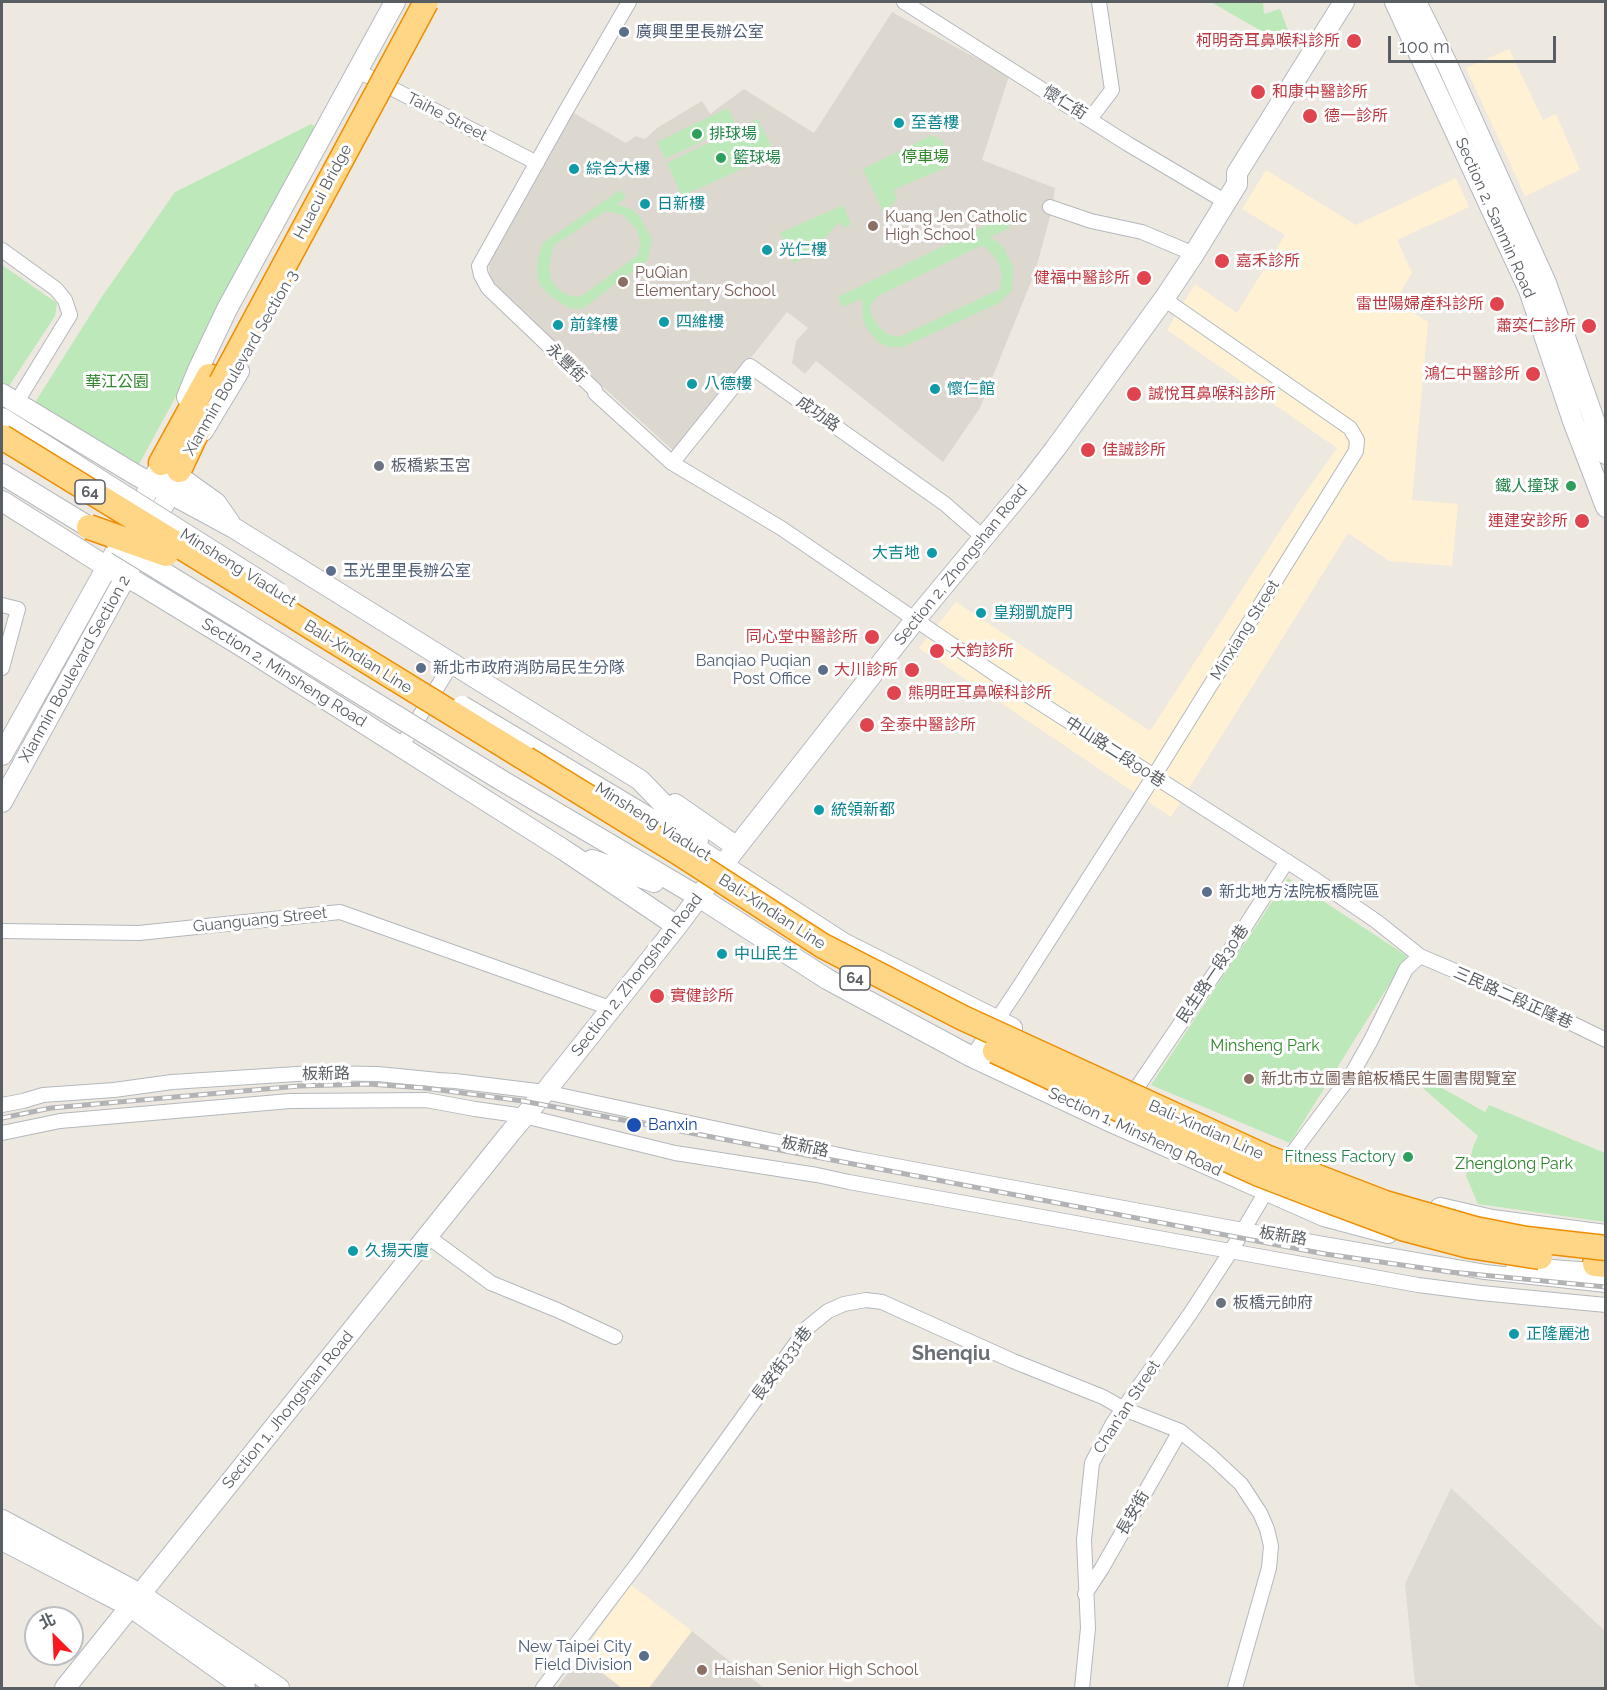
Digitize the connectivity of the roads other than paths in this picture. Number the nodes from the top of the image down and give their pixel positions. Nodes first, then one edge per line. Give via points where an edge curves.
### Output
1 (395, 2) edge
2 (410, 2) edge
3 (426, 2) edge
4 (439, 2) edge
5 (629, 2) edge
6 (904, 2) edge
7 (1099, 2) edge
8 (1344, 2) edge
9 (1358, 2) edge
10 (1395, 2) edge
11 (1416, 2) edge
12 (358, 71) junction
13 (392, 89) junction
14 (1090, 119) junction
15 (537, 163) junction
16 (1238, 184) junction
17 (1226, 202) junction
18 (1050, 207) dead end
19 (2, 250) edge
20 (1194, 254) junction
21 (1164, 299) junction
22 (215, 380) junction
23 (9, 399) edge
24 (2, 418) edge
25 (2, 436) edge
26 (1605, 454) edge
27 (2, 455) edge
28 (672, 463) junction
29 (167, 473) junction
30 (2, 474) edge
31 (114, 489) junction
32 (170, 494) junction
33 (2, 501) edge
34 (1605, 507) edge
35 (89, 527) junction
36 (234, 528) junction
37 (138, 530) junction
38 (984, 538) junction
39 (173, 551) junction
40 (107, 567) junction
41 (125, 578) junction
42 (2, 605) edge
43 (915, 620) junction
44 (452, 663) junction
45 (2, 668) edge
46 (400, 747) junction
47 (2, 755) edge
48 (1154, 776) junction
49 (640, 780) junction
50 (2, 802) edge
51 (737, 847) junction
52 (564, 850) junction
53 (1287, 861) junction
54 (722, 866) junction
55 (699, 897) junction
56 (677, 926) junction
57 (2, 931) edge
58 (1420, 956) junction
59 (610, 1008) junction
60 (996, 1021) junction
61 (1605, 1040) edge
62 (972, 1057) junction
63 (1138, 1086) junction
64 (545, 1092) junction
65 (2, 1105) edge
66 (524, 1116) junction
67 (511, 1131) joint
68 (2, 1133) edge
69 (1289, 1156) junction
70 (1265, 1191) junction
71 (1492, 1220) junction
72 (1243, 1230) junction
73 (1605, 1235) edge
74 (427, 1236) junction
75 (1231, 1251) junction
76 (1486, 1265) junction
77 (1604, 1267) edge
78 (1481, 1293) junction
79 (1605, 1305) edge
80 (615, 1337) dead end
81 (1124, 1408) junction
82 (1180, 1431) junction
83 (2, 1520) edge
84 (2, 1540) edge
85 (1086, 1594) junction
86 (135, 1600) junction
87 (65, 1689) edge
88 (245, 1689) edge
89 (279, 1689) edge
90 (543, 1689) edge
91 (1082, 1689) edge
92 (1234, 1689) edge

1 - 12 main road, Xianmin Boulevard Section 3
2 - 22 highway, Huacui Bridge
3 - 22 highway, Huacui Bridge, bridge
4 - 13 main road, Xianmin Boulevard Section 3
5 - 15 street, 永豐街
6 - 14 street, 懷仁街
7 - 14 street via 1112,90
8 - 16 main road, Section 2, Zhongshan Road via 1237,173
9 - 16 main road, Section 2, Zhongshan Road
10 - 34 main road, Section 2, Sanmin Road via 1529,290
11 - 26 main road, Section 2, Sanmin Road via 1546,283
12 - 13 street, Taihe Street
12 - 29 main road, Xianmin Boulevard Section 3 via 227,309 198,370
13 - 15 street, Taihe Street
13 - 29 main road, Xianmin Boulevard Section 3 via 230,386
14 - 17 street, 懷仁街
15 - 28 street, 永豐街 via 479,266 481,275 488,288
16 - 17 main road, Section 2, Zhongshan Road
17 - 20 main road, Section 2, Zhongshan Road
18 - 20 street via 1142,232
19 - 23 street via 56,289 70,315
20 - 21 main road, Section 2, Zhongshan Road
21 - 38 main road, Section 2, Zhongshan Road via 1055,449
21 - 48 street, Minxiang Street via 1350,428 1357,440 1356,451
22 - 29 highway
23 - 29 main road
24 - 31 main road, Minsheng Viaduct
25 - 39 highway, Bali-Xindian Line / 64, bridge
27 - 39 highway, Bali-Xindian Line / 64, bridge
28 - 38 street, 成功路 via 750,366 945,504
28 - 43 street, 永豐街 via 781,528
29 - 32 main road, Xianmin Boulevard Section 3
29 - 36 main road via 216,503
29 - 37 main road, Xianmin Boulevard Section 3
30 - 35 main road
31 - 39 highway, bridge
31 - 54 main road, Minsheng Viaduct, bridge
32 - 36 main road
32 - 37 main road, Xianmin Boulevard Section 3
33 - 40 main road, Section 2, Minsheng Road
35 - 39 highway, bridge
35 - 55 main road, bridge
36 - 44 main road
37 - 40 main road, Xianmin Boulevard Section 2
37 - 41 main road, Xianmin Boulevard Section 2
38 - 43 main road, Section 2, Zhongshan Road
39 - 77 highway, Bali-Xindian Line / 64, bridge via 676,851 823,946 963,1018 1266,1157 1385,1203 1526,1239
40 - 41 main road, Section 2, Minsheng Road
40 - 47 main road, Xianmin Boulevard Section 2
41 - 46 main road, Section 2, Minsheng Road via 248,650
41 - 50 main road, Xianmin Boulevard Section 2
42 - 45 street via 18,609
43 - 48 street, 中山路二段90巷
43 - 51 main road, Section 2, Zhongshan Road
44 - 46 street
44 - 49 main road
46 - 52 main road, Section 2, Minsheng Road
48 - 53 street, 中山路二段90巷
48 - 60 street, Minxiang Street
49 - 51 main road
49 - 54 main road
51 - 54 main road, Section 2, Zhongshan Road
52 - 55 main road, Section 2, Minsheng Road
52 - 56 main road, Section 2, Minsheng Road
53 - 58 street, 三民路二段正隆巷
53 - 63 street, 民生路一段30巷
54 - 55 main road, Section 2, Zhongshan Road
54 - 60 main road via 843,943
55 - 56 main road, Section 2, Zhongshan Road
55 - 62 main road, Section 1, Minsheng Road via 827,979
56 - 59 main road, Section 2, Zhongshan Road
57 - 59 street, Guanguang Street via 139,933 340,912
58 - 61 street, 三民路二段正隆巷
58 - 69 street via 1406,969 1353,1072
59 - 64 main road, Section 2, Zhongshan Road
60 - 62 street, Minxiang Street
60 - 63 main road
62 - 70 main road, Section 1, Minsheng Road
63 - 69 main road
64 - 65 street, 板新路 via 455,1080 324,1072 43,1095
64 - 66 main road, Section 2, Zhongshan Road
64 - 72 street, 板新路 via 858,1159
66 - 67 main road, Section 2, Zhongshan Road
66 - 68 street, 板新路 via 426,1100 290,1101 60,1121
66 - 75 street, 板新路 via 675,1153
67 - 74 main road, Section 1, Jhongshan Road
69 - 70 street, Chan'an Street
69 - 71 main road via 1412,1201
70 - 72 street, Chan'an Street
70 - 76 main road, Section 1, Minsheng Road via 1324,1216
71 - 73 main road
71 - 76 street
72 - 75 street, Chan'an Street
72 - 76 street, 板新路
74 - 80 street via 491,1283
74 - 86 main road, Section 1, Jhongshan Road
75 - 78 street, 板新路
75 - 81 street, Chan'an Street
76 - 77 main road, Section 1, Minsheng Road via 1552,1270
76 - 78 street
78 - 79 street, 板新路
81 - 82 street, 長安街331巷
81 - 85 street, Chan'an Street via 1092,1463 1084,1540
81 - 90 street, 長安街331巷 via 882,1302 866,1300 828,1311 807,1328
82 - 85 street, 長安街
82 - 92 street, 長安街331巷 via 1241,1484 1260,1514 1271,1546 1269,1568
83 - 86 main road
84 - 86 main road
85 - 91 street, Chan'an Street via 1088,1628
86 - 87 main road, Section 1, Jhongshan Road
86 - 88 main road
86 - 89 main road

